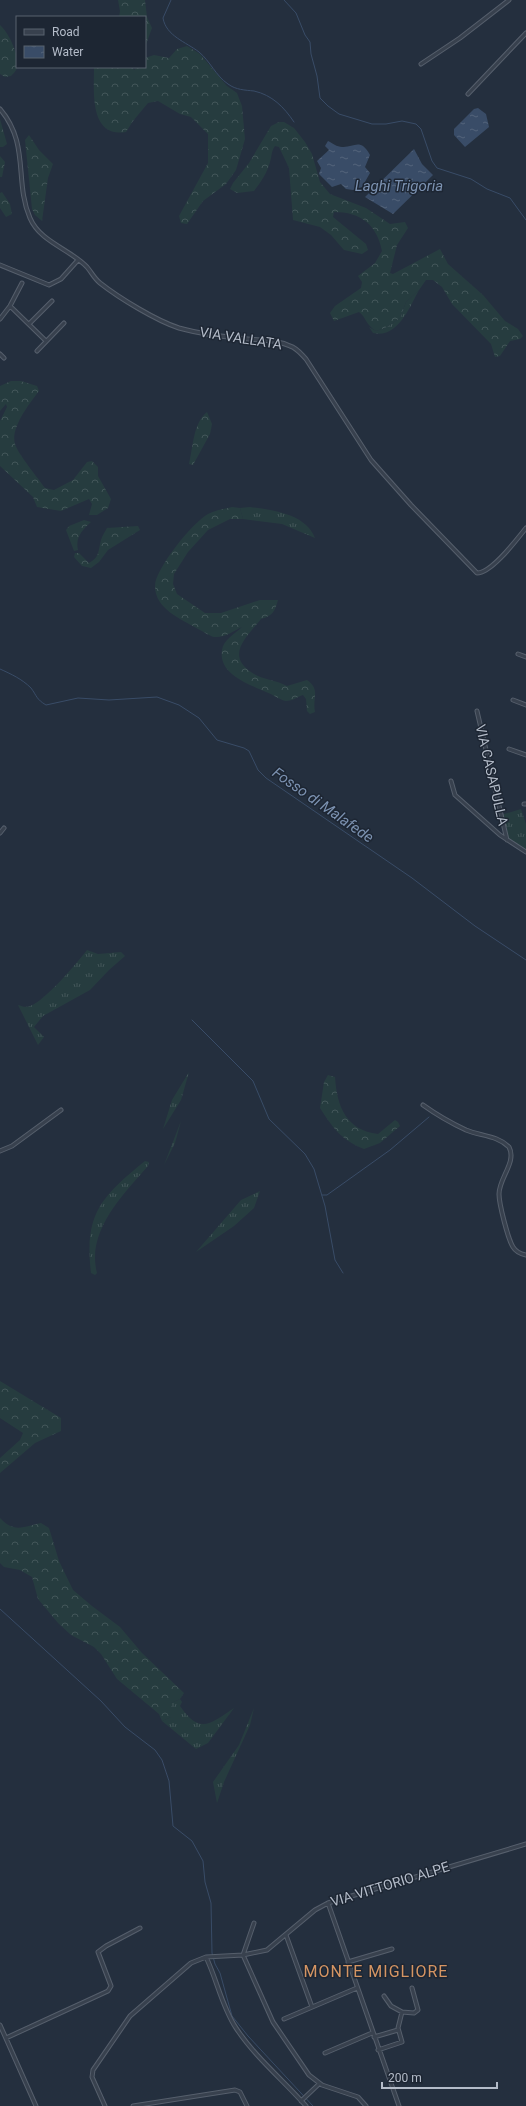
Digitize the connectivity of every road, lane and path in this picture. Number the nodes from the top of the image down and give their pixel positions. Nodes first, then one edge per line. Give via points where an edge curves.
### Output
1 (509, 0) edge
2 (526, 33) edge
3 (421, 64) dead end
4 (468, 94) dead end
5 (0, 109) edge
6 (78, 260) junction
7 (0, 265) edge
8 (22, 283) dead end
9 (52, 301) dead end
10 (10, 306) junction
11 (0, 318) edge
12 (64, 323) dead end
13 (29, 324) junction
14 (46, 341) junction
15 (37, 351) dead end
16 (0, 354) edge
17 (4, 358) dead end
18 (526, 528) edge
19 (518, 654) dead end
20 (526, 657) edge
21 (513, 700) dead end
22 (526, 705) edge
23 (477, 711) dead end
24 (509, 749) dead end
25 (526, 755) edge
26 (450, 781) dead end
27 (4, 828) dead end
28 (0, 833) edge
29 (507, 840) junction
30 (526, 852) edge
31 (423, 1105) dead end
32 (61, 1110) dead end
33 (0, 1151) edge
34 (526, 1254) edge
35 (526, 1844) edge
36 (328, 1903) junction
37 (254, 1923) dead end
38 (140, 1928) dead end
39 (286, 1935) junction
40 (392, 1949) dead end
41 (243, 1955) junction
42 (208, 1957) junction
43 (348, 1962) junction
44 (357, 1988) junction
45 (412, 1988) dead end
46 (384, 1996) dead end
47 (312, 2007) junction
48 (402, 2012) junction
49 (284, 2019) dead end
50 (0, 2025) edge
51 (398, 2030) junction
52 (372, 2033) junction
53 (6, 2038) junction
54 (374, 2038) junction
55 (378, 2050) junction
56 (326, 2053) dead end
57 (319, 2084) junction
58 (304, 2098) junction
59 (36, 2106) edge
60 (105, 2106) edge
61 (133, 2106) edge
62 (247, 2106) edge
63 (306, 2106) edge
64 (366, 2106) edge
65 (399, 2106) edge

1 - 3 street
2 - 4 street
5 - 6 street, VIA VALLATA via 16,134 27,208 31,219 37,229
6 - 7 street via 61,279 49,285
6 - 18 street, VIA VALLATA via 98,282 174,326 223,336 271,341 297,350 371,460 477,573 500,558
8 - 10 street
9 - 13 street
10 - 11 street
10 - 13 street
12 - 14 street
13 - 14 street
14 - 15 street
16 - 17 street
19 - 20 street
21 - 22 street
23 - 29 street, VIA CASAPULLA
24 - 25 street
26 - 29 street, VIA CASAPULLA via 455,795
27 - 28 street
29 - 30 street, VIA CASAPULLA
31 - 34 street via 447,1121 468,1131 488,1136 510,1148 512,1158 499,1197 512,1244 518,1252
32 - 33 street via 12,1146
35 - 36 street, VIA VITTORIO ALPE
36 - 39 street, VIA VITTORIO ALPE via 315,1910
36 - 43 street
37 - 41 street
38 - 53 street via 98,1952 110,1982 111,1987 108,1991
39 - 41 street, VIA VITTORIO ALPE via 268,1950
39 - 47 street
40 - 43 street
41 - 42 street, VIA VITTORIO ALPE
41 - 57 street via 275,2026 307,2072
42 - 58 street via 229,2016 237,2030 265,2063
42 - 60 street, VIA VITTORIO ALPE via 190,1964 136,2011 121,2029 92,2074
43 - 44 street
44 - 47 street
44 - 52 street
45 - 48 street via 418,2010 414,2013
46 - 48 street via 390,2006
47 - 49 street
48 - 51 street
50 - 53 street
51 - 54 street
51 - 55 street via 402,2042
52 - 54 street
52 - 56 street
53 - 59 street
54 - 55 street
55 - 65 street
57 - 58 street
57 - 64 street via 356,2096
58 - 63 street
61 - 62 street via 235,2090

